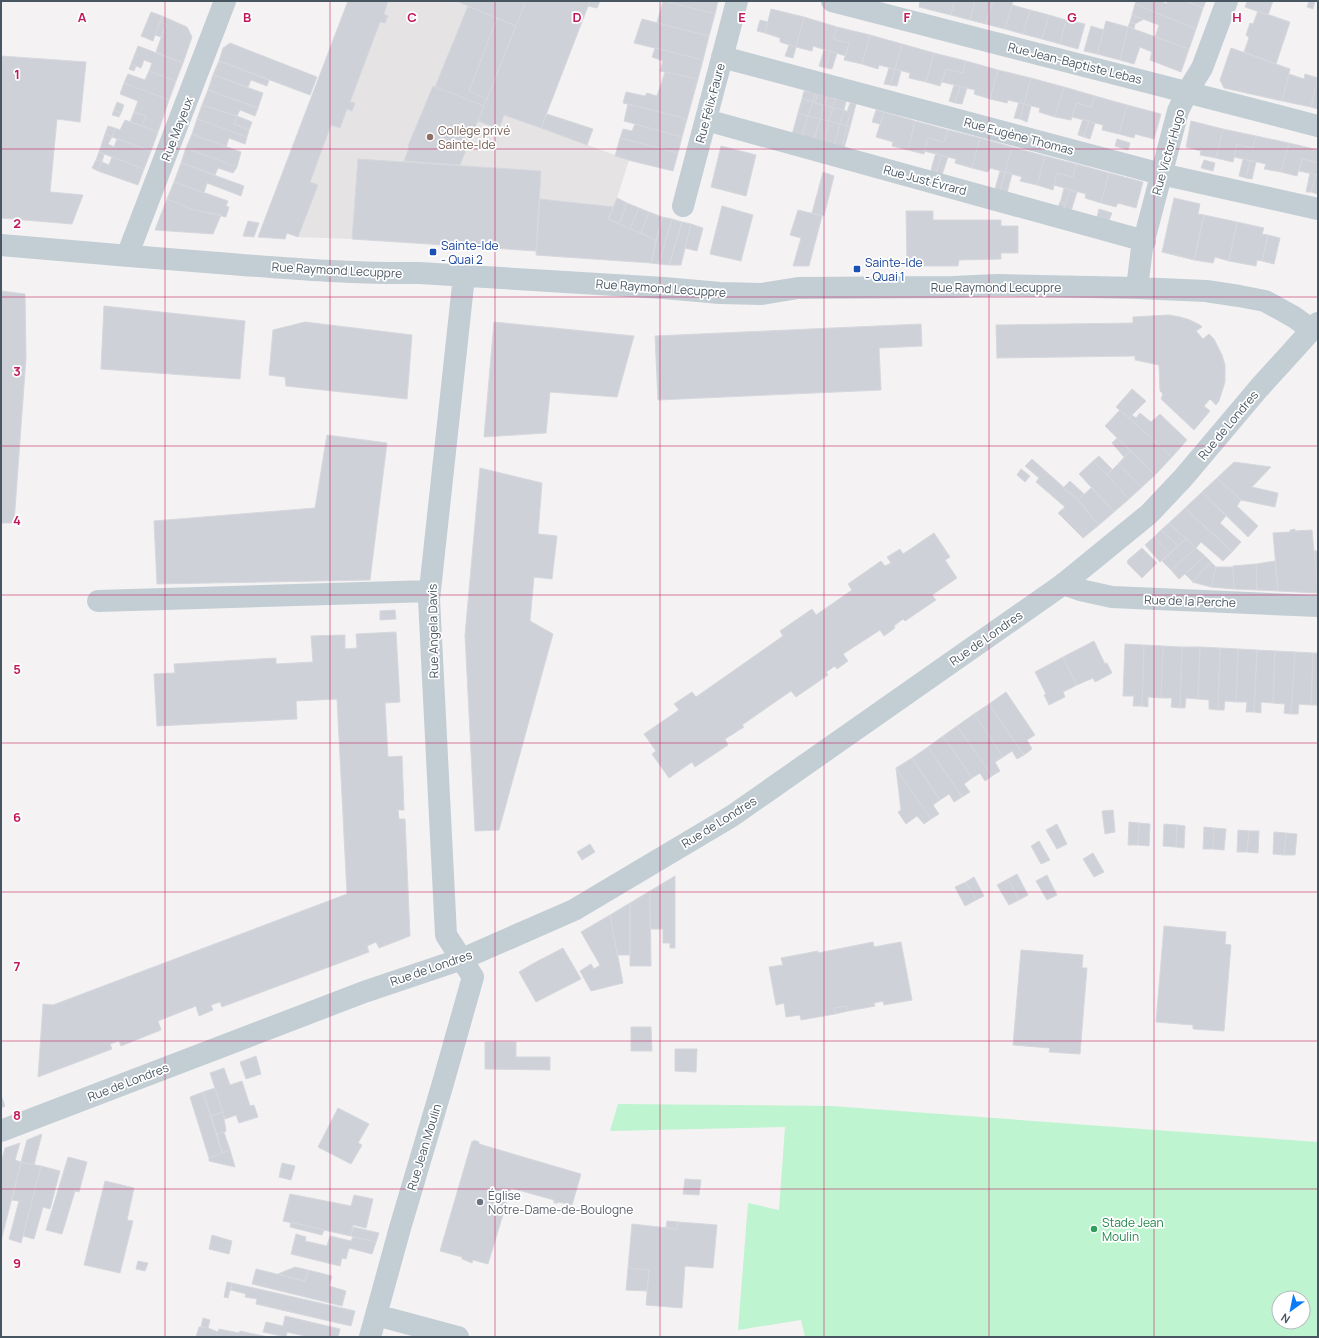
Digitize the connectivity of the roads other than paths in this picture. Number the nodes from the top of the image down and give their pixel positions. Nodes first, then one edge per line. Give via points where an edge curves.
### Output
1 (225, 1) edge
2 (737, 1) edge
3 (832, 1) edge
4 (1227, 1) edge
5 (722, 57) junction
6 (1187, 92) junction
7 (706, 120) junction
8 (1318, 126) edge
9 (1161, 174) junction
10 (683, 206) dead end
11 (1318, 209) edge
12 (1145, 241) junction
13 (1, 245) edge
14 (128, 256) junction
15 (464, 276) junction
16 (1137, 288) junction
17 (1315, 327) edge
18 (1063, 584) junction
19 (430, 591) junction
20 (98, 601) dead end
21 (1318, 606) edge
22 (462, 959) junction
23 (1, 1130) edge
24 (376, 1315) junction
25 (370, 1337) edge
26 (458, 1337) edge

1 - 14 street, Rue Mayeux
2 - 5 street, Rue Félix Faure
3 - 6 street, Rue Jean-Baptiste Lebas
4 - 6 street, Rue Victor Hugo via 1202,68
5 - 7 street, Rue Félix Faure
5 - 9 street, Rue Eugène Thomas
6 - 8 street, Rue Jean-Baptiste Lebas
6 - 9 street, Rue Victor Hugo via 1178,111
7 - 10 street, Rue Félix Faure
7 - 12 street, Rue Just Évrard
9 - 11 street, Rue Eugène Thomas
9 - 12 street, Rue Victor Hugo
12 - 16 street, Rue Victor Hugo
13 - 14 street, Rue Raymond Lecuppre
14 - 15 street, Rue Raymond Lecuppre via 323,271
15 - 16 street, Rue Raymond Lecuppre via 762,294 798,288 998,285
15 - 19 street, Rue Angela Davis
16 - 17 street, Rue Raymond Lecuppre via 1206,291 1265,301
17 - 18 street, Rue de Londres via 1149,514
18 - 21 street, Rue de la Perche via 1112,598
18 - 22 street, Rue de Londres via 732,816 574,910
19 - 20 street
19 - 22 street, Rue Angela Davis via 446,935
22 - 23 street, Rue de Londres via 364,992
22 - 24 street, Rue Jean Moulin via 473,977
24 - 25 street, Rue Jean Moulin
24 - 26 street

